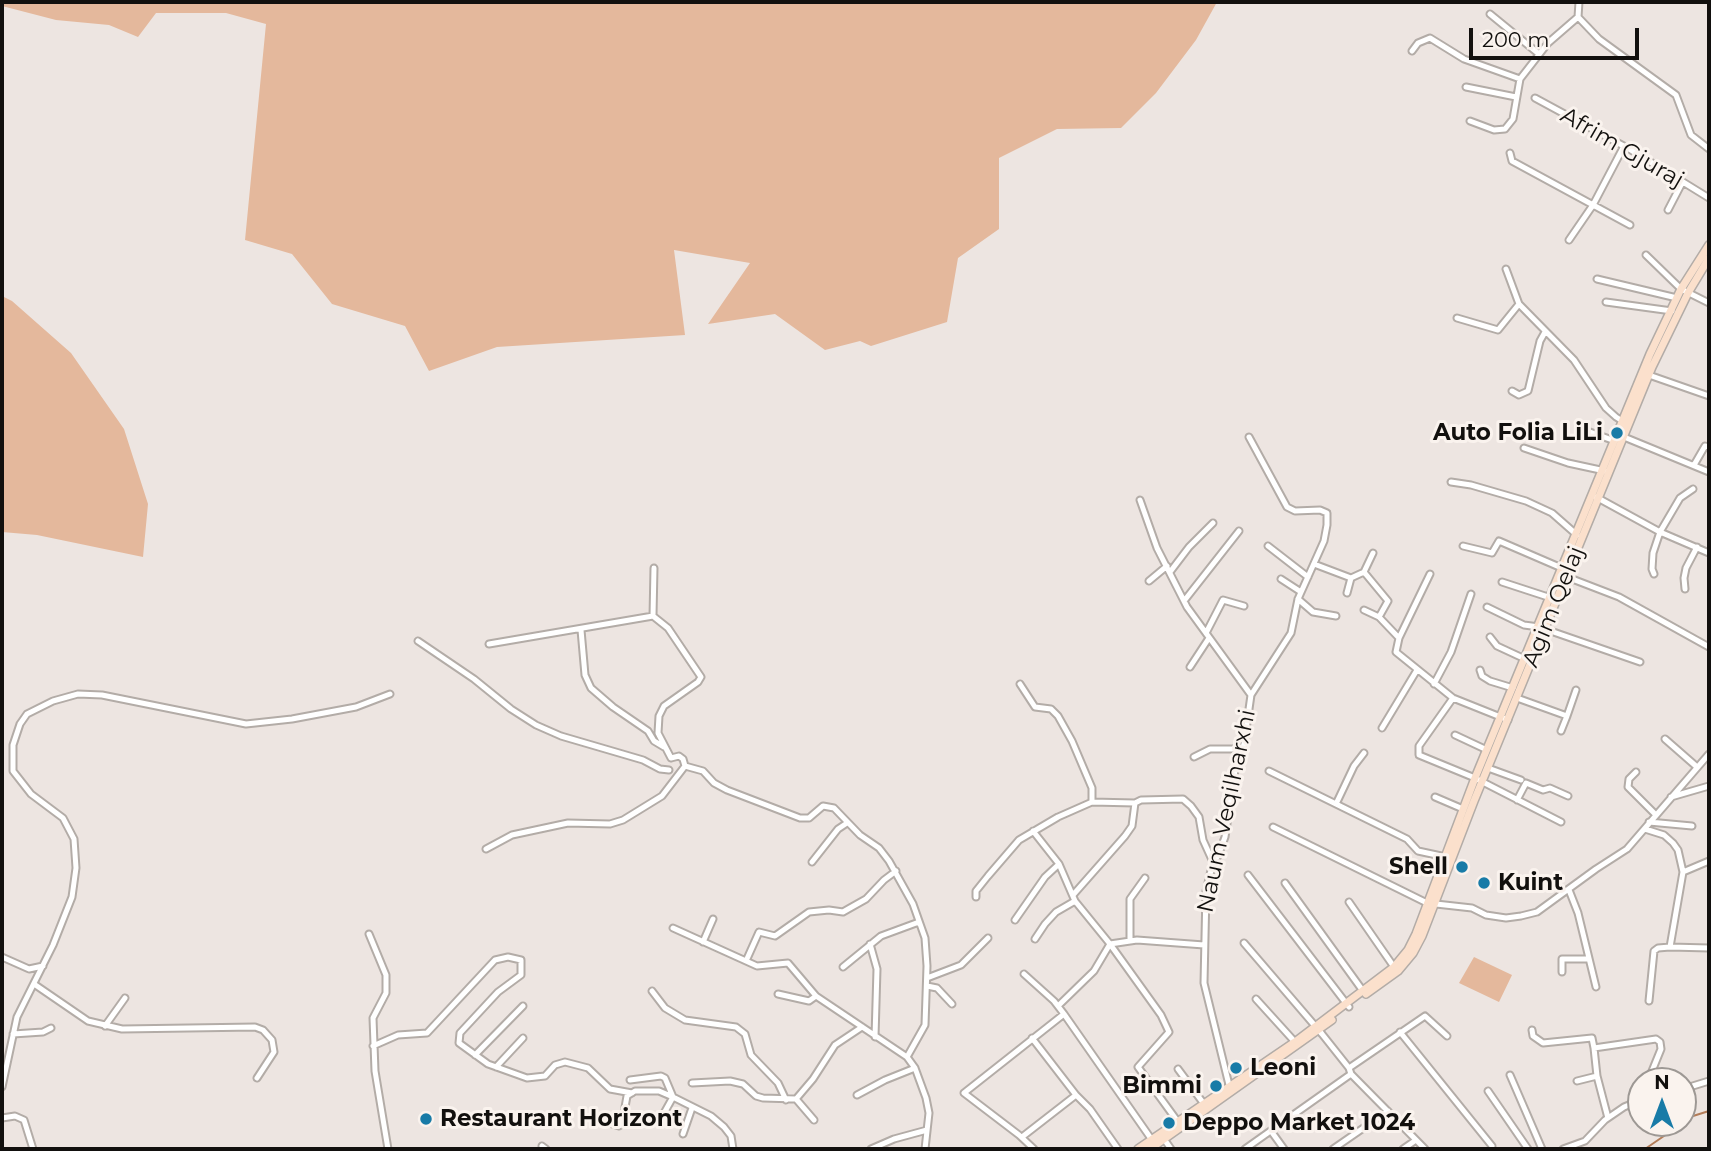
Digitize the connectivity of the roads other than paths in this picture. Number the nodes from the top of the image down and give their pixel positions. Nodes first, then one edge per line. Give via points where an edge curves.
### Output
1 (1579, 2) edge
2 (1490, 14) dead end
3 (1578, 16) junction
4 (1412, 51) dead end
5 (1539, 54) junction
6 (1520, 79) junction
7 (1466, 87) dead end
8 (1516, 97) junction
9 (1535, 98) dead end
10 (1471, 121) dead end
11 (1623, 146) junction
12 (1709, 149) edge
13 (1510, 153) dead end
14 (1682, 183) junction
15 (1709, 198) edge
16 (1593, 205) junction
17 (1668, 209) dead end
18 (1630, 225) dead end
19 (1569, 240) dead end
20 (1709, 245) edge
21 (1646, 255) dead end
22 (1709, 258) edge
23 (1506, 270) dead end
24 (1597, 279) dead end
25 (1684, 291) junction
26 (1677, 298) junction
27 (1606, 302) dead end
28 (1709, 303) edge
29 (1518, 304) junction
30 (1674, 311) junction
31 (1458, 318) dead end
32 (1545, 332) junction
33 (1646, 374) junction
34 (1512, 391) dead end
35 (1709, 396) edge
36 (1626, 423) junction
37 (1587, 430) dead end
38 (1250, 437) dead end
39 (1624, 437) junction
40 (1615, 441) junction
41 (1709, 447) edge
42 (1524, 448) dead end
43 (1694, 465) junction
44 (1606, 471) junction
45 (1709, 472) edge
46 (1451, 482) dead end
47 (1693, 489) dead end
48 (1596, 496) junction
49 (1140, 500) dead end
50 (1213, 523) dead end
51 (1238, 531) dead end
52 (1660, 532) junction
53 (1580, 536) junction
54 (1268, 546) dead end
55 (1463, 546) dead end
56 (1697, 547) junction
57 (1709, 553) edge
58 (1374, 554) dead end
59 (1314, 564) junction
60 (654, 568) dead end
61 (1168, 569) junction
62 (1364, 572) junction
63 (1566, 572) junction
64 (1430, 574) dead end
65 (1654, 574) dead end
66 (1308, 576) junction
67 (1351, 578) junction
68 (1280, 579) dead end
69 (1149, 581) dead end
70 (1502, 582) dead end
71 (1685, 589) dead end
72 (1301, 592) junction
73 (1347, 593) dead end
74 (1471, 594) dead end
75 (1550, 598) junction
76 (1298, 599) junction
77 (1184, 601) junction
78 (1244, 606) dead end
79 (1487, 607) dead end
80 (1364, 610) dead end
81 (653, 616) junction
82 (1336, 616) dead end
83 (1379, 617) junction
84 (1542, 628) junction
85 (581, 629) junction
86 (1207, 635) junction
87 (1490, 637) dead end
88 (1399, 638) junction
89 (418, 641) dead end
90 (489, 644) dead end
91 (1709, 647) edge
92 (1525, 659) junction
93 (1640, 662) dead end
94 (1191, 667) dead end
95 (1417, 670) junction
96 (1480, 670) dead end
97 (1020, 684) dead end
98 (1434, 684) junction
99 (1513, 688) junction
100 (1576, 690) dead end
101 (390, 694) dead end
102 (1251, 695) junction
103 (1453, 698) junction
104 (1517, 698) junction
105 (1567, 716) junction
106 (1504, 719) junction
107 (1382, 728) dead end
108 (1561, 730) dead end
109 (1455, 735) dead end
110 (1665, 739) dead end
111 (664, 747) junction
112 (1242, 749) junction
113 (1487, 750) junction
114 (1364, 753) dead end
115 (1709, 754) edge
116 (1194, 757) dead end
117 (671, 758) junction
118 (685, 766) junction
119 (1697, 767) junction
120 (1488, 768) junction
121 (669, 769) junction
122 (1269, 771) dead end
123 (1636, 772) dead end
124 (679, 773) junction
125 (1521, 780) dead end
126 (1478, 781) junction
127 (1709, 786) edge
128 (1568, 796) dead end
129 (1435, 797) dead end
130 (1671, 797) junction
131 (1471, 799) junction
132 (1517, 800) junction
133 (1092, 802) junction
134 (1135, 803) junction
135 (1336, 804) junction
136 (1463, 809) junction
137 (1656, 814) junction
138 (1561, 821) dead end
139 (847, 822) junction
140 (1648, 822) junction
141 (1692, 826) dead end
142 (1273, 827) dead end
143 (1645, 829) junction
144 (1033, 831) junction
145 (486, 849) dead end
146 (1448, 857) junction
147 (1709, 861) edge
148 (812, 862) dead end
149 (1213, 862) junction
150 (1059, 864) junction
151 (896, 871) junction
152 (1683, 872) junction
153 (1248, 875) dead end
154 (1145, 878) dead end
155 (1285, 883) dead end
156 (1569, 890) junction
157 (976, 897) dead end
158 (1074, 898) junction
159 (1349, 902) dead end
160 (1430, 903) junction
161 (713, 919) dead end
162 (1015, 920) dead end
163 (919, 922) junction
164 (673, 928) dead end
165 (369, 934) dead end
166 (988, 938) dead end
167 (1035, 939) dead end
168 (1130, 941) junction
169 (703, 942) junction
170 (1244, 943) dead end
171 (870, 944) junction
172 (1110, 944) junction
173 (1204, 945) junction
174 (1670, 947) junction
175 (1709, 948) edge
176 (2, 957) edge
177 (1589, 959) junction
178 (747, 961) junction
179 (43, 966) junction
180 (844, 967) dead end
181 (1394, 967) junction
182 (1562, 972) dead end
183 (1024, 974) dead end
184 (927, 978) junction
185 (34, 984) junction
186 (927, 986) junction
187 (1596, 987) dead end
188 (652, 990) dead end
189 (1364, 993) junction
190 (778, 994) dead end
191 (816, 996) junction
192 (125, 999) dead end
193 (1256, 999) dead end
194 (1649, 1001) dead end
195 (952, 1004) dead end
196 (1348, 1005) junction
197 (523, 1006) dead end
198 (1058, 1006) junction
199 (1064, 1014) junction
200 (106, 1026) junction
201 (862, 1027) junction
202 (51, 1028) dead end
203 (1317, 1028) junction
204 (1532, 1030) dead end
205 (1400, 1032) junction
206 (13, 1034) junction
207 (1447, 1036) dead end
208 (875, 1037) junction
209 (523, 1038) dead end
210 (1032, 1038) junction
211 (1295, 1042) junction
212 (373, 1046) junction
213 (1594, 1048) junction
214 (475, 1055) junction
215 (907, 1057) junction
216 (496, 1067) junction
217 (1654, 1067) edge
218 (915, 1068) junction
219 (1178, 1069) dead end
220 (1350, 1071) junction
221 (1510, 1075) dead end
222 (1597, 1076) junction
223 (257, 1078) dead end
224 (630, 1080) dead end
225 (1577, 1081) dead end
226 (692, 1083) dead end
227 (2, 1087) edge
228 (1230, 1089) junction
229 (1488, 1091) dead end
230 (632, 1093) junction
231 (857, 1095) dead end
232 (1076, 1095) junction
233 (673, 1097) junction
234 (796, 1099) junction
235 (786, 1100) junction
236 (1204, 1104) junction
237 (1627, 1105) edge
238 (692, 1108) junction
239 (1388, 1111) junction
240 (663, 1115) dead end
241 (2, 1118) edge
242 (593, 1118) dead end
243 (1608, 1118) junction
244 (814, 1120) dead end
245 (1178, 1122) junction
246 (927, 1129) junction
247 (1271, 1131) junction
248 (683, 1134) dead end
249 (1022, 1137) junction
250 (1164, 1139) junction
251 (1416, 1139) junction
252 (1152, 1140) junction
253 (1492, 1146) dead end
254 (33, 1149) edge
255 (388, 1149) edge
256 (733, 1149) edge
257 (871, 1149) edge
258 (925, 1149) edge
259 (1034, 1149) edge
260 (1118, 1149) edge
261 (1138, 1149) edge
262 (1150, 1149) edge
263 (1171, 1149) edge
264 (1245, 1149) edge
265 (1284, 1149) edge
266 (1333, 1149) edge
267 (1403, 1149) edge
268 (1426, 1149) edge
269 (1528, 1149) edge
270 (1542, 1149) edge
271 (1563, 1149) edge

1 - 3 street
2 - 5 street
3 - 5 street
3 - 12 street via 1600,39 1676,95 1691,135
4 - 6 street via 1430,38 1464,58
5 - 6 street
6 - 8 street
7 - 8 street
8 - 10 street via 1513,119 1504,129
9 - 11 street, Afrim Gjuraj
11 - 14 street, Afrim Gjuraj
11 - 16 street
13 - 16 street via 1512,160
14 - 15 street, Afrim Gjuraj
14 - 17 street
16 - 18 street
16 - 19 street
20 - 25 main road, Agim Qelaj
21 - 25 street
22 - 25 main road, Agim Qelaj
23 - 29 street
24 - 26 street
25 - 26 main road, Agim Qelaj
25 - 28 street
25 - 30 main road, Agim Qelaj
26 - 30 main road, Agim Qelaj
27 - 30 street
29 - 31 street via 1498,330
29 - 32 street
30 - 33 main road, Agim Qelaj
32 - 34 street via 1528,391 1519,395
32 - 36 street via 1574,360 1606,408
33 - 35 street
33 - 36 main road, Agim Qelaj
36 - 39 main road, Agim Qelaj
36 - 40 main road, Agim Qelaj
37 - 40 street
38 - 59 street via 1287,508 1326,513 1324,541
39 - 43 street
39 - 44 main road, Agim Qelaj
40 - 44 main road, Agim Qelaj
41 - 43 street via 1705,446
42 - 44 street
43 - 45 street
44 - 48 main road, Agim Qelaj
46 - 53 street via 1526,502 1552,513
47 - 52 street via 1680,498
48 - 52 street
48 - 53 main road, Agim Qelaj
49 - 61 street
50 - 61 street
51 - 77 street
52 - 56 street
52 - 65 street via 1653,553
53 - 63 main road, Agim Qelaj
54 - 66 street
55 - 63 street via 1492,554 1499,541
56 - 57 street
56 - 71 street via 1686,568
58 - 62 street
59 - 66 street
59 - 67 street
60 - 81 street
61 - 69 street
61 - 77 street
62 - 67 street
62 - 83 street via 1388,601
63 - 75 main road, Agim Qelaj
63 - 84 main road, Agim Qelaj
63 - 91 street
64 - 88 street
66 - 72 street
67 - 73 street
68 - 72 street
70 - 75 street
72 - 76 street
74 - 98 street via 1451,652
75 - 84 main road, Agim Qelaj
76 - 82 street via 1313,612
76 - 102 street via 1291,633
77 - 86 street
78 - 86 street via 1223,600
79 - 84 street, Agim Qelaj via 1524,625
80 - 83 street
81 - 85 street
81 - 111 street via 668,628 701,677 664,706 658,733
83 - 88 street
84 - 92 main road, Agim Qelaj
84 - 93 street
84 - 104 main road, Agim Qelaj
85 - 90 street
85 - 111 street via 585,675 591,688
86 - 94 street
86 - 102 street
87 - 92 street, Agim Qelaj via 1497,646
88 - 95 street via 1396,652
89 - 121 street via 536,725
92 - 99 main road, Agim Qelaj
95 - 98 street
95 - 107 street
96 - 99 street, Agim Qelaj via 1490,681
97 - 133 street via 1035,707 1051,709 1058,716 1092,788
98 - 103 street
99 - 106 main road, Agim Qelaj
100 - 105 street
101 - 179 street via 356,707 246,724 103,695 78,694 34,709 20,724 13,745 13,771 31,794 64,818 77,861 72,897
102 - 112 street, Naum Veqilharxhi
103 - 106 street
103 - 126 street via 1419,746 1419,755
104 - 105 street
104 - 106 main road, Agim Qelaj
105 - 108 street
106 - 113 main road, Agim Qelaj
106 - 120 main road, Agim Qelaj
109 - 113 street
110 - 119 street
111 - 117 street
112 - 116 street via 1210,749
112 - 149 street, Naum Veqilharxhi via 1225,837
113 - 126 main road, Agim Qelaj
114 - 135 street
115 - 119 street
117 - 118 street via 679,756
117 - 121 street
118 - 124 street
118 - 139 street via 703,771 727,790 800,818 809,818 828,805
119 - 130 street
120 - 125 street
120 - 126 main road, Agim Qelaj
121 - 124 street
122 - 135 street
123 - 137 street via 1628,787
124 - 145 street via 662,796 623,820 559,825 512,835
126 - 131 main road, Agim Qelaj
126 - 132 street
127 - 130 street
128 - 132 street via 1526,783
129 - 136 street
130 - 137 street
131 - 136 main road, Agim Qelaj
131 - 146 main road, Agim Qelaj
132 - 138 street
133 - 134 street
133 - 144 street
134 - 149 street via 1154,799 1187,802 1199,817
134 - 158 street via 1132,826
135 - 146 street via 1408,839 1418,851
136 - 146 main road, Agim Qelaj
137 - 140 street
139 - 148 street
139 - 151 street via 879,848
140 - 141 street
140 - 143 street
142 - 160 street
143 - 152 street via 1673,843
143 - 156 street via 1628,849
144 - 150 street
144 - 157 street via 1009,850
146 - 160 main road, Agim Qelaj
147 - 152 street
149 - 173 street, Naum Veqilharxhi via 1206,891
150 - 158 street
150 - 162 street
151 - 163 street
151 - 178 street via 866,899 843,912 808,912 775,936 758,932
152 - 174 street
153 - 196 street
154 - 168 street via 1131,894
155 - 189 street
156 - 160 street via 1537,912 1506,918
156 - 177 street
158 - 167 street
158 - 172 street
159 - 181 street
160 - 181 main road via 1413,941
160 - 189 main road via 1413,953 1398,971
161 - 169 street
163 - 171 street via 890,930
163 - 184 street via 925,938
164 - 169 street
165 - 212 street via 386,975 386,993 373,1018
166 - 184 street via 961,965
168 - 172 street
168 - 173 street
169 - 178 street
170 - 203 street
171 - 180 street
171 - 208 street via 877,969
172 - 198 street via 1094,971
172 - 245 street via 1169,1032 1138,1068
173 - 228 street, Naum Veqilharxhi via 1204,983
174 - 175 street
174 - 194 street via 1654,951
176 - 179 street via 29,969
177 - 182 street via 1562,959
177 - 187 street
178 - 191 street via 757,966 789,963
179 - 185 street
181 - 189 main road
183 - 198 street
184 - 186 street
185 - 200 street via 88,1021
185 - 206 street
186 - 195 street via 937,988
186 - 215 street via 925,1025
188 - 235 street via 665,1008 685,1020 736,1027 745,1034 751,1055 778,1083
189 - 196 main road
190 - 191 street via 809,1001
191 - 201 street
192 - 200 street
193 - 211 street
196 - 203 main road
197 - 214 street
198 - 199 street
199 - 210 street
199 - 252 street
200 - 223 street via 169,1030 255,1027 269,1035 274,1046 272,1058
201 - 208 street
201 - 234 street via 835,1045
202 - 206 street
203 - 211 main road
203 - 220 street
203 - 228 main road
204 - 213 street via 1543,1043 1592,1038
205 - 207 street via 1425,1016
205 - 220 street
205 - 253 street
206 - 227 street
208 - 215 street
209 - 216 street
210 - 232 street
210 - 249 street via 964,1093
211 - 228 main road
212 - 214 street via 398,1035 427,1032 495,960 521,960 521,975 498,992 460,1033 459,1043
212 - 255 street
213 - 217 street via 1656,1039 1661,1049
213 - 222 street
214 - 216 street
215 - 218 street
216 - 230 street via 527,1078 545,1076 565,1062 588,1068 610,1089
218 - 231 street
218 - 246 street via 926,1097
219 - 236 street
220 - 239 street
220 - 247 street
221 - 270 street
222 - 225 street
222 - 243 street
224 - 233 street via 664,1077
226 - 235 street via 730,1081 743,1084 759,1097
228 - 236 main road
228 - 250 main road
229 - 269 street
230 - 233 street via 659,1091
230 - 242 street via 627,1096 619,1126
232 - 249 street
232 - 260 street
233 - 238 street
233 - 240 street
234 - 235 street
234 - 244 street
236 - 245 main road
237 - 243 street
238 - 248 street
238 - 256 street via 724,1127
239 - 251 street
239 - 266 street
241 - 254 street via 15,1115 24,1120
243 - 271 street via 1585,1141
245 - 252 main road
246 - 257 street
246 - 258 street
247 - 264 street
247 - 265 street
249 - 259 street
250 - 262 main road
250 - 263 street
251 - 267 street
251 - 268 street
252 - 261 main road

